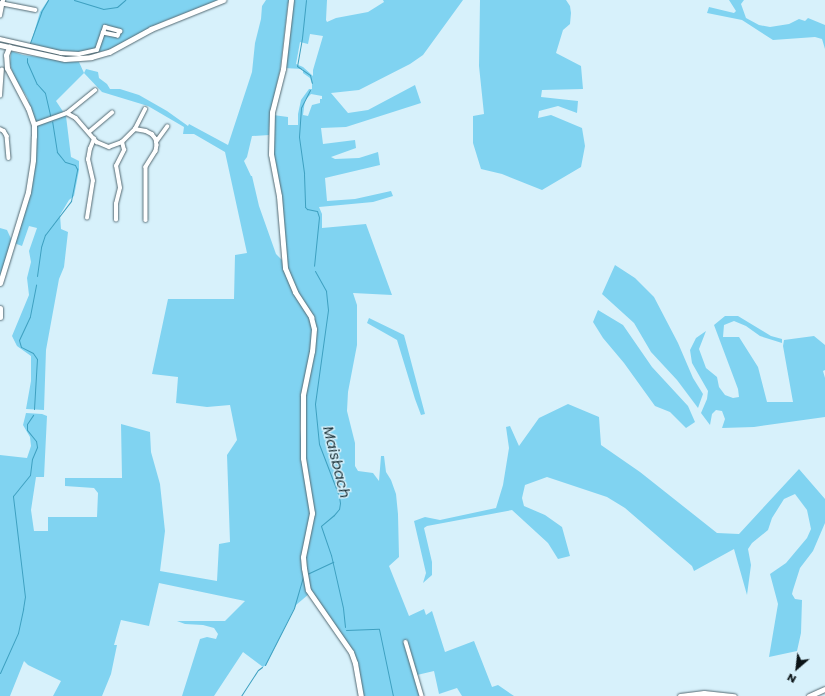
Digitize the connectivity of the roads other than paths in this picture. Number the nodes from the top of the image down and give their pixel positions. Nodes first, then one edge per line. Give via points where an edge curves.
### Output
1 (223, 0) edge
2 (291, 0) edge
3 (2, 2) edge
4 (35, 10) dead end
5 (0, 16) edge
6 (103, 33) dead end
7 (0, 39) edge
8 (0, 45) edge
9 (8, 47) junction
10 (3, 69) edge
11 (95, 90) dead end
12 (0, 96) edge
13 (146, 109) dead end
14 (67, 113) junction
15 (112, 113) dead end
16 (34, 125) junction
17 (168, 127) dead end
18 (0, 129) edge
19 (135, 129) junction
20 (89, 132) junction
21 (94, 139) junction
22 (122, 142) junction
23 (156, 142) junction
24 (9, 158) dead end
25 (87, 218) dead end
26 (116, 220) dead end
27 (146, 220) dead end
28 (0, 283) edge
29 (0, 308) edge
30 (0, 317) edge
31 (406, 642) dead end
32 (825, 689) edge
33 (361, 696) edge
34 (422, 696) edge
35 (680, 696) edge
36 (734, 696) edge
37 (809, 696) edge

1 - 9 street via 172,20 100,55 64,59
2 - 33 street via 283,69 272,112 271,154 279,196 285,268 295,292 311,317 314,329 303,400 303,458 312,513 303,557 304,573 310,593 351,652
3 - 4 street
3 - 5 street
6 - 7 street via 97,50 79,54 61,53
8 - 9 street
9 - 10 street
10 - 12 street
10 - 16 street via 28,108
11 - 14 street
13 - 19 street
14 - 16 street
14 - 20 street via 76,118
15 - 20 street
16 - 28 street via 33,160 28,192
17 - 23 street
18 - 24 street via 6,136
19 - 22 street
19 - 23 street via 152,134
20 - 21 street
21 - 22 street via 109,147
21 - 25 street via 88,160 93,182
22 - 26 street via 124,150 116,166 120,188
23 - 27 street via 156,151 146,167
29 - 30 street
31 - 34 street
32 - 37 street
35 - 36 street via 704,693

